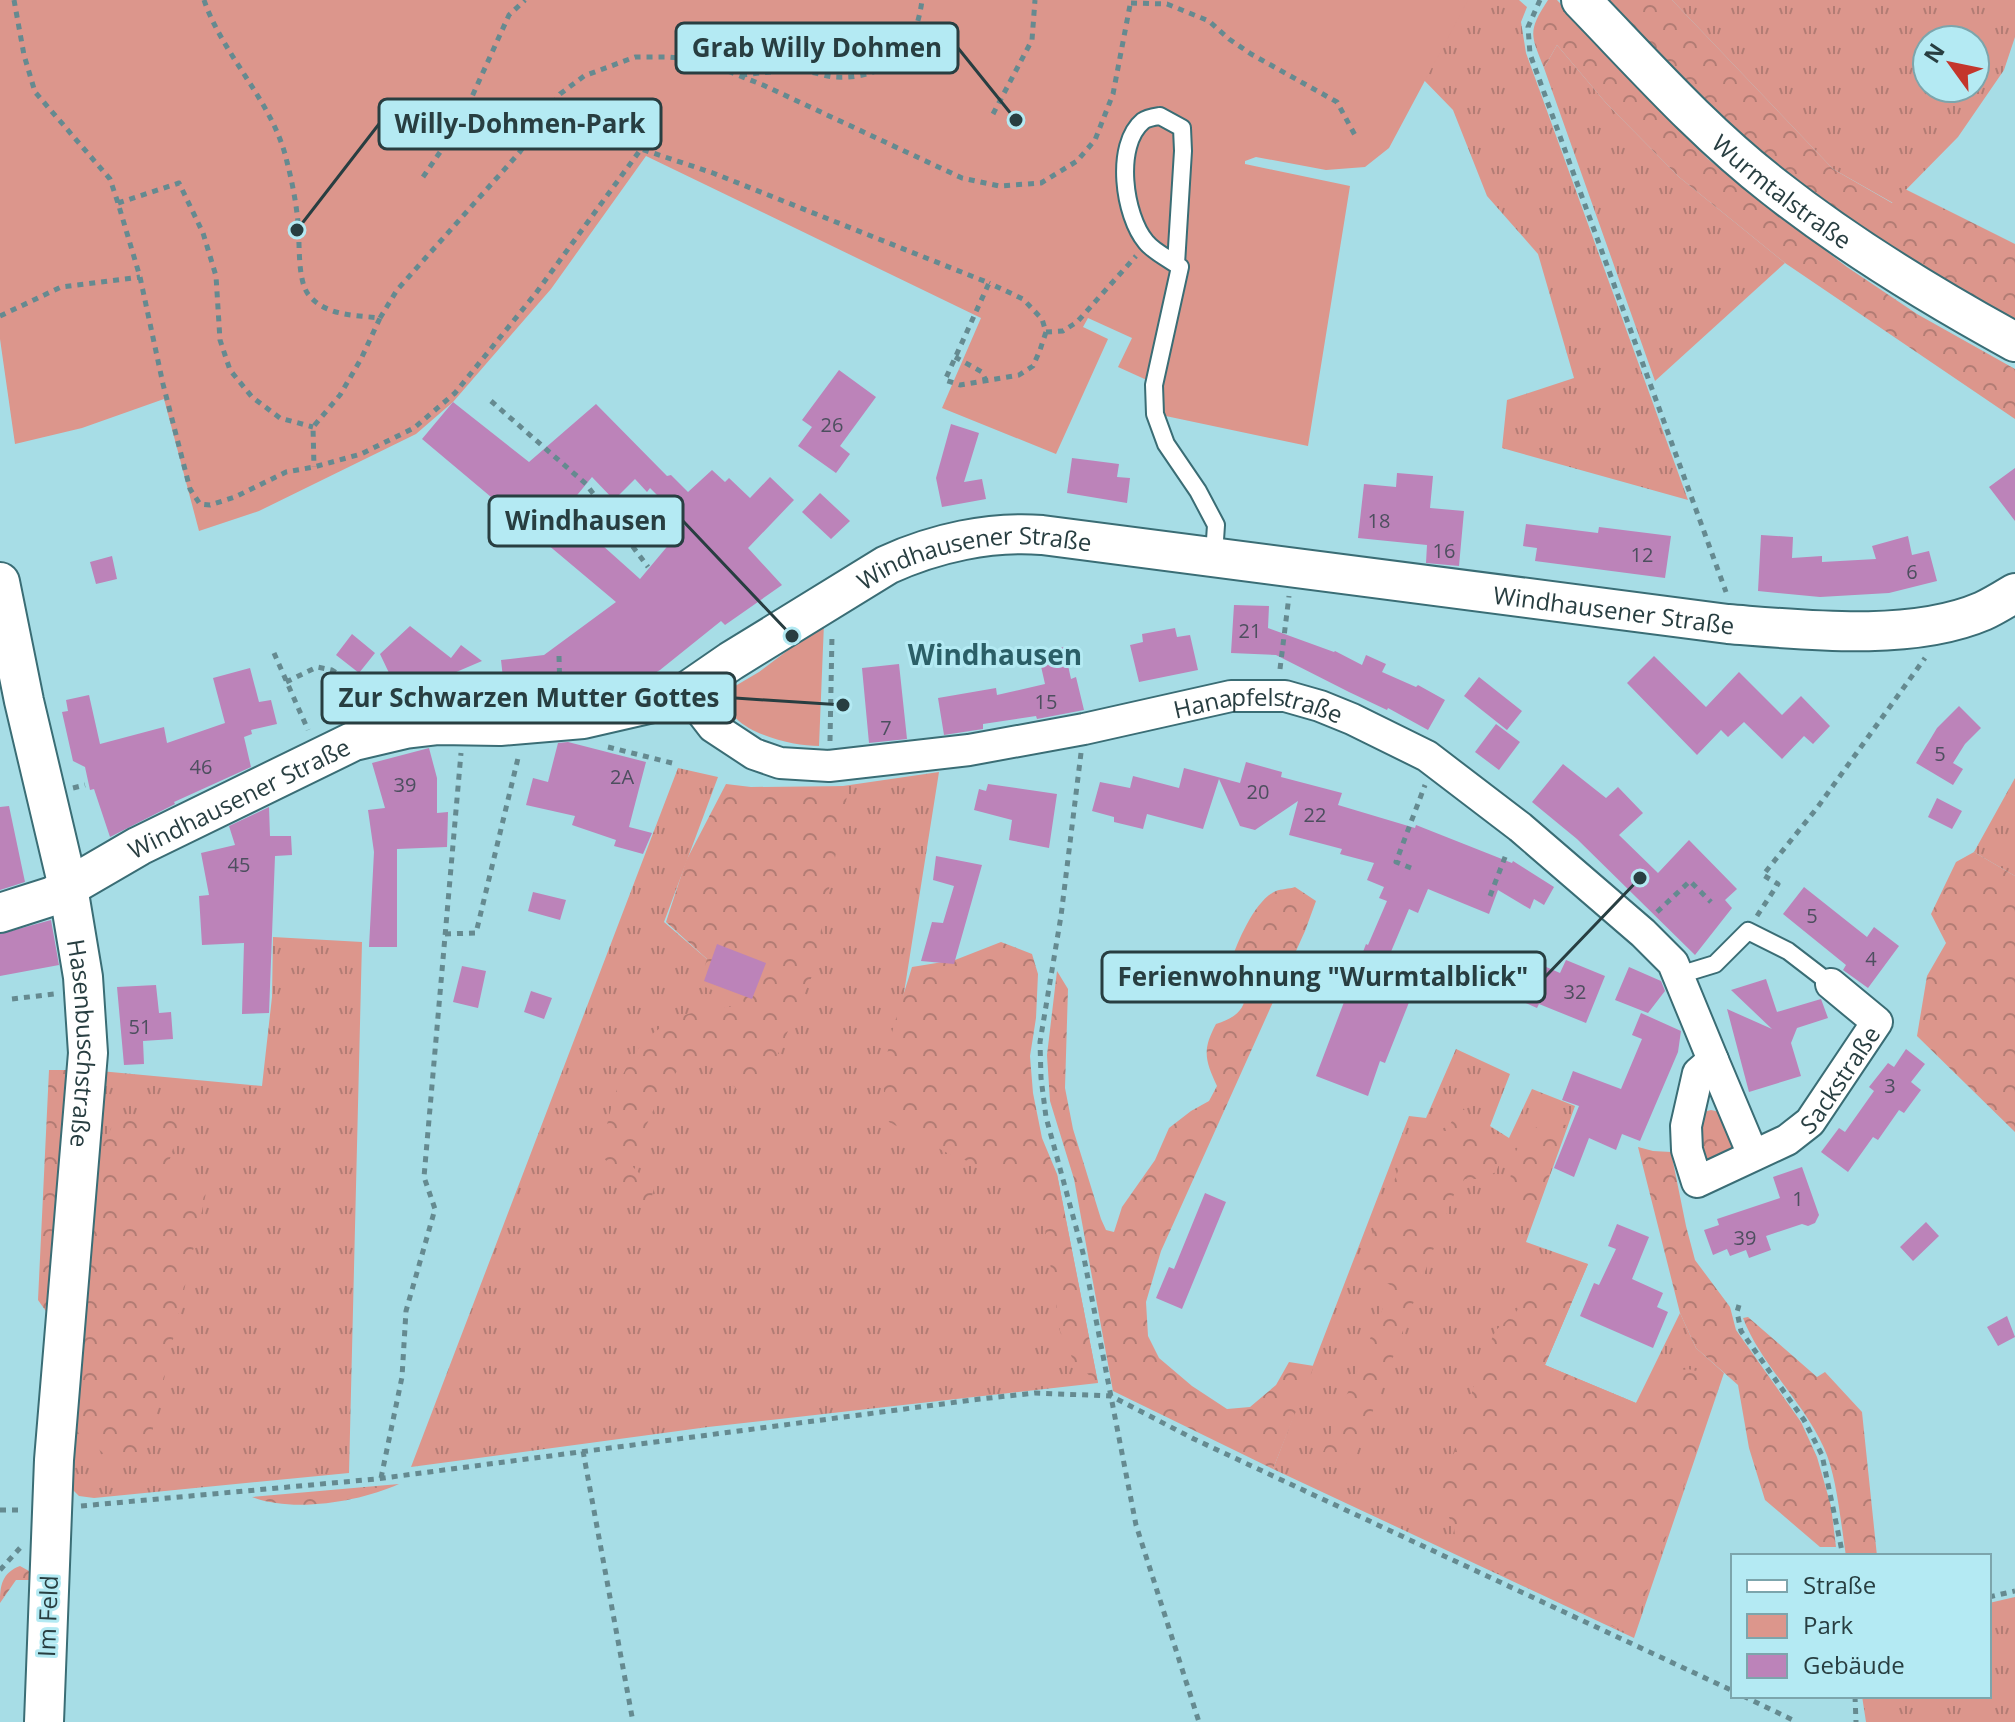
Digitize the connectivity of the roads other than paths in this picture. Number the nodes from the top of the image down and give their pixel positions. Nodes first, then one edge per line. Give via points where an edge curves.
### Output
1 (1581, 0) edge
2 (1176, 264) junction
3 (2015, 342) edge
4 (1214, 555) junction
5 (0, 582) edge
6 (2015, 593) edge
7 (686, 692) junction
8 (68, 887) junction
9 (0, 913) edge
10 (1679, 975) junction
11 (1831, 984) joint
12 (1713, 1060) junction
13 (1753, 1155) junction
14 (51, 1510) joint
15 (44, 1722) edge

1 - 3 street, Wurmtalstraße via 1709,132 1773,187 1896,274
2 - 2 lane via 1182,128 1160,116 1144,119 1130,138 1124,172 1140,232
2 - 4 lane via 1180,267 1154,385 1155,414 1166,444 1216,525
4 - 6 street, Windhausener Straße via 1728,624 1879,632 1982,612
4 - 7 street, Windhausener Straße via 1012,533 909,554
5 - 8 street, Hasenbuschstraße
7 - 8 street, Windhausener Straße via 583,719 405,729 354,741 139,846
7 - 10 street, Hanapfelstraße via 713,727 754,754 780,763 829,766 969,750 1231,696 1285,696 1352,719 1427,756 1520,827 1639,930
8 - 9 street, Windhausener Straße
8 - 14 street, Hasenbuschstraße via 88,1053
10 - 11 lane, Sackstraße via 1715,964 1748,931 1788,951
10 - 12 street, Hanapfelstraße
11 - 13 street, Sackstraße via 1877,1022 1810,1122 1787,1140
12 - 13 street, Hanapfelstraße
12 - 13 street via 1698,1073 1686,1126 1697,1182
14 - 15 street, Im Feld

